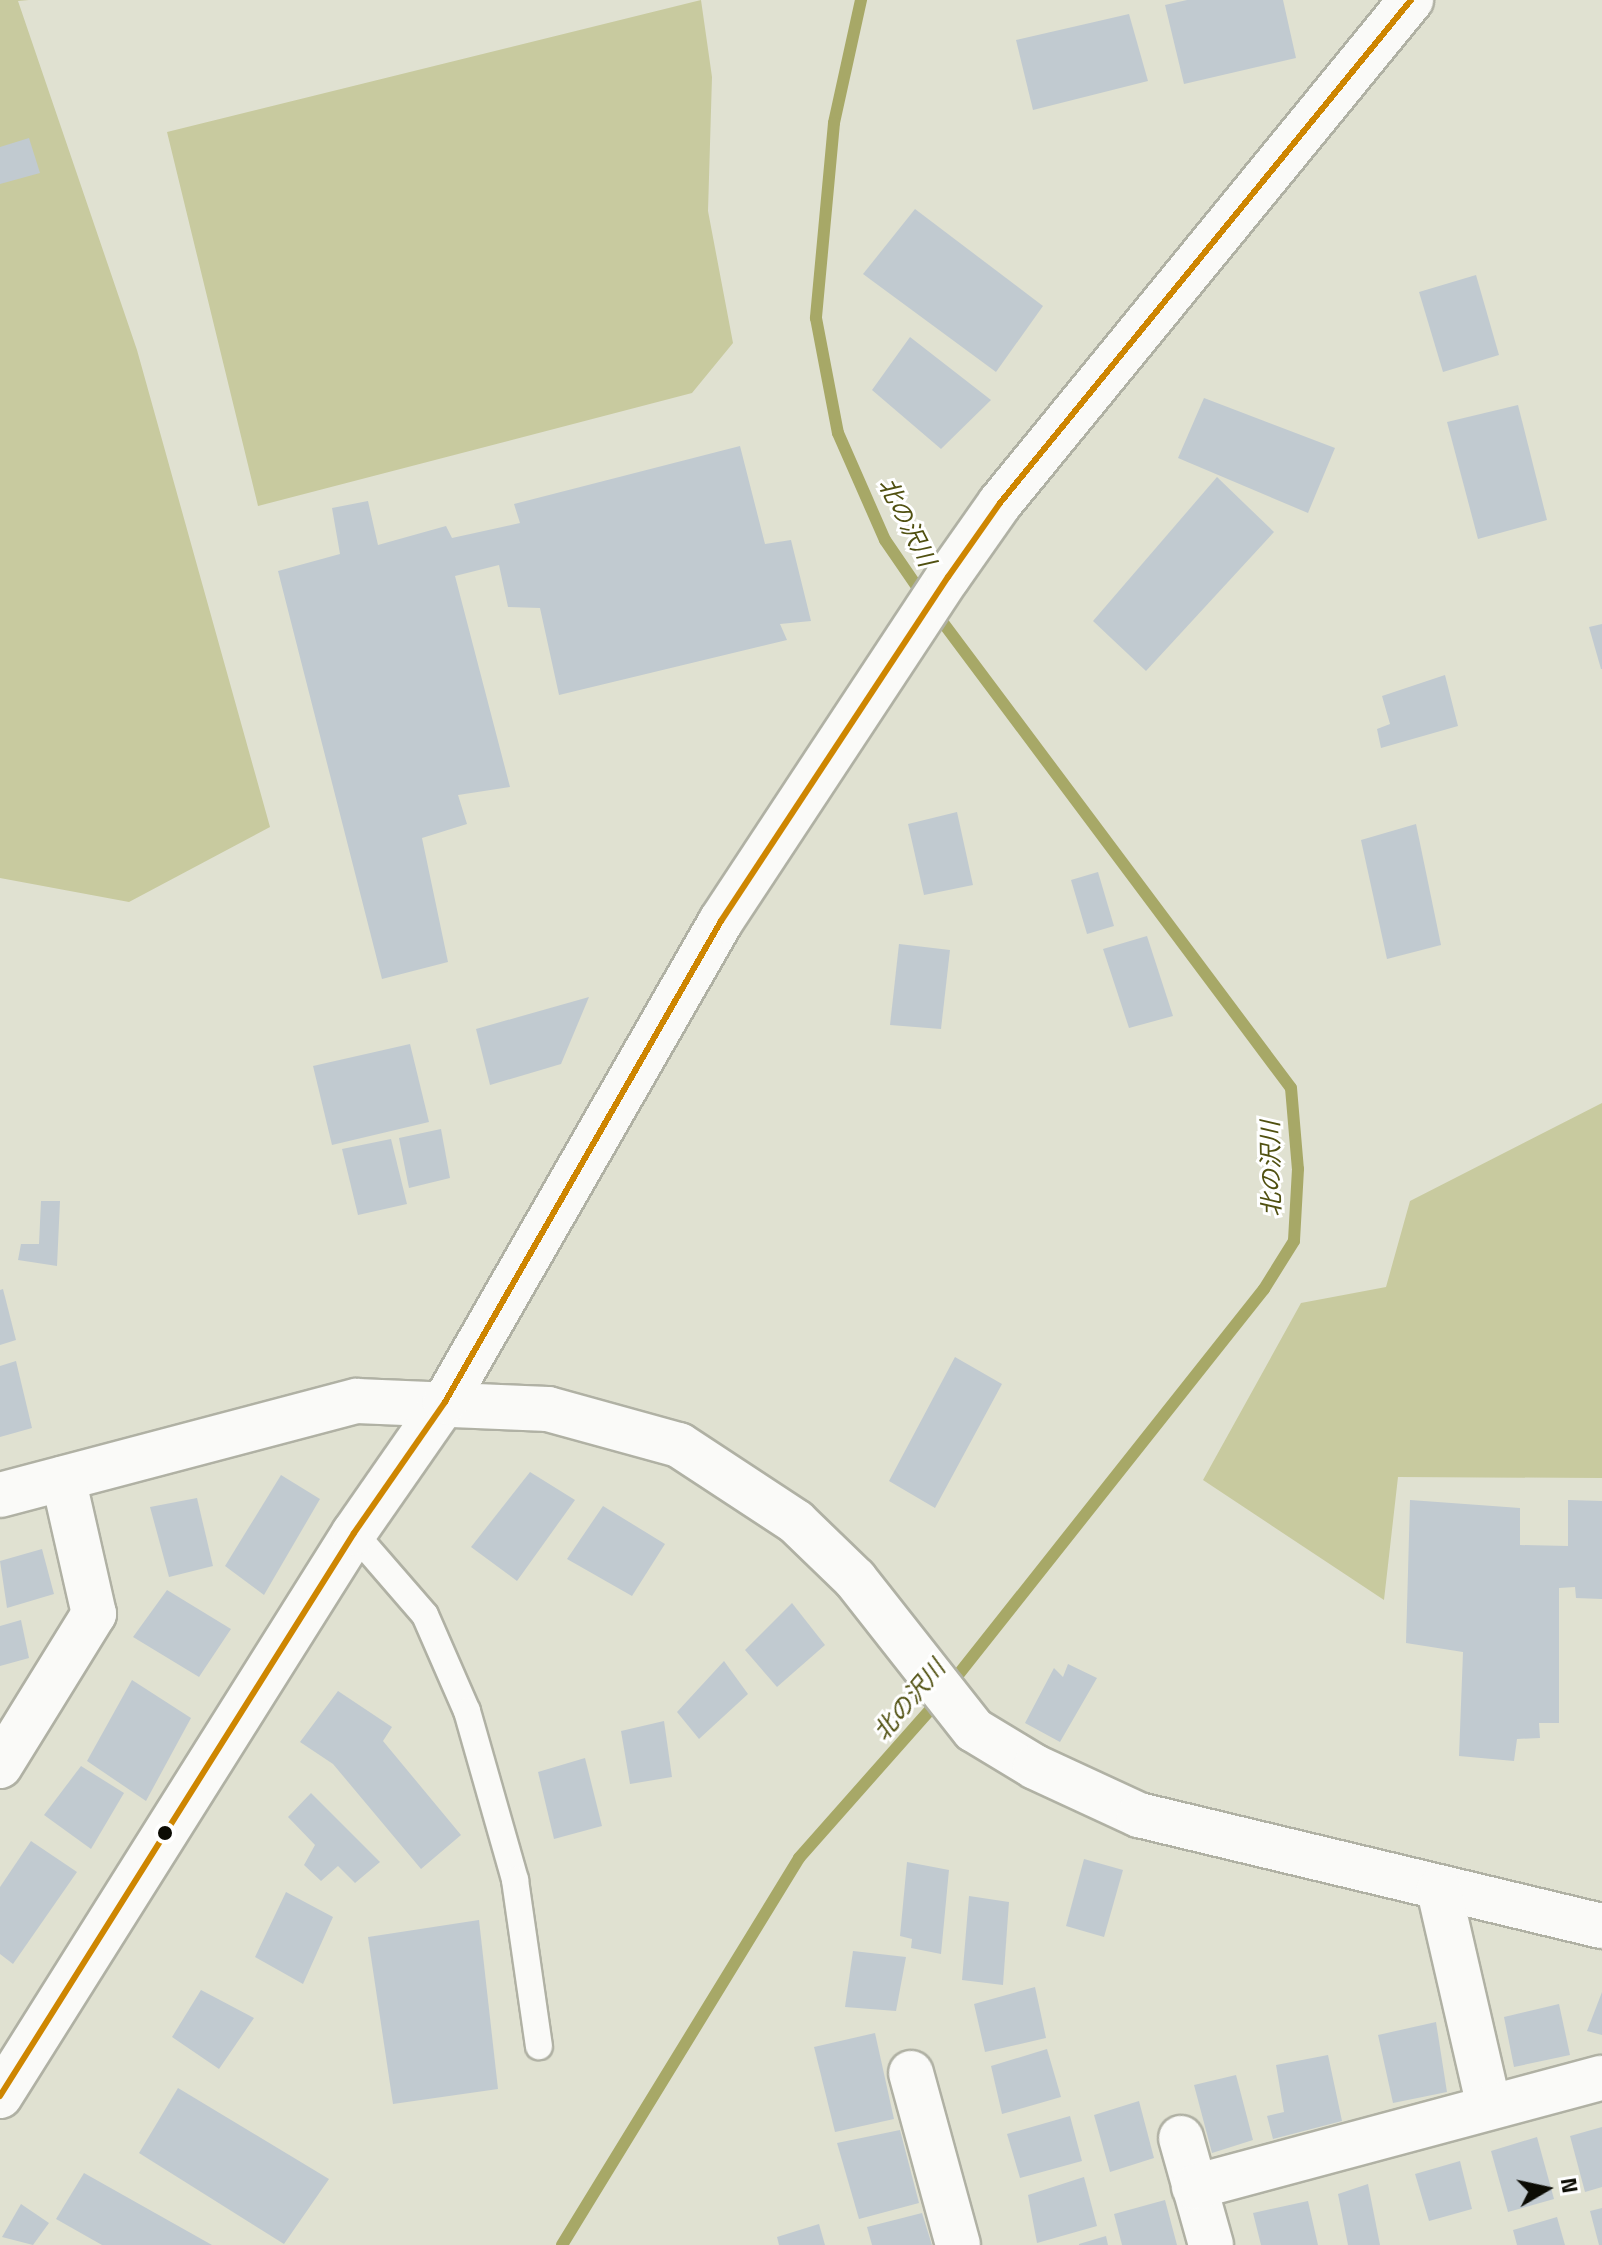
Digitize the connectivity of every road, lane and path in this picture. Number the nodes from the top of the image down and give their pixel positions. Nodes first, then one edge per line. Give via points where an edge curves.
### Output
1 (1411, 0) edge
2 (445, 1402) junction
3 (63, 1478) junction
4 (0, 1495) edge
5 (354, 1533) junction
6 (0, 1766) edge
7 (1439, 1890) junction
8 (1602, 1926) edge
9 (539, 2046) dead end
10 (911, 2073) dead end
11 (1602, 2078) edge
12 (0, 2096) edge
13 (1489, 2106) junction
14 (1181, 2138) dead end
15 (1194, 2187) junction
16 (958, 2245) edge
17 (1211, 2245) edge

1 - 2 street via 1000,503 948,577 721,921
2 - 3 street via 357,1401
2 - 5 street
2 - 7 street via 548,1409 679,1445 796,1522 855,1579 892,1633 974,1730 1139,1815
3 - 4 street
3 - 6 street via 94,1614
5 - 9 lane via 425,1615 467,1711 515,1880
5 - 12 street
7 - 8 street
7 - 13 street
10 - 16 street
11 - 13 street
13 - 15 street
14 - 15 street
15 - 17 street

